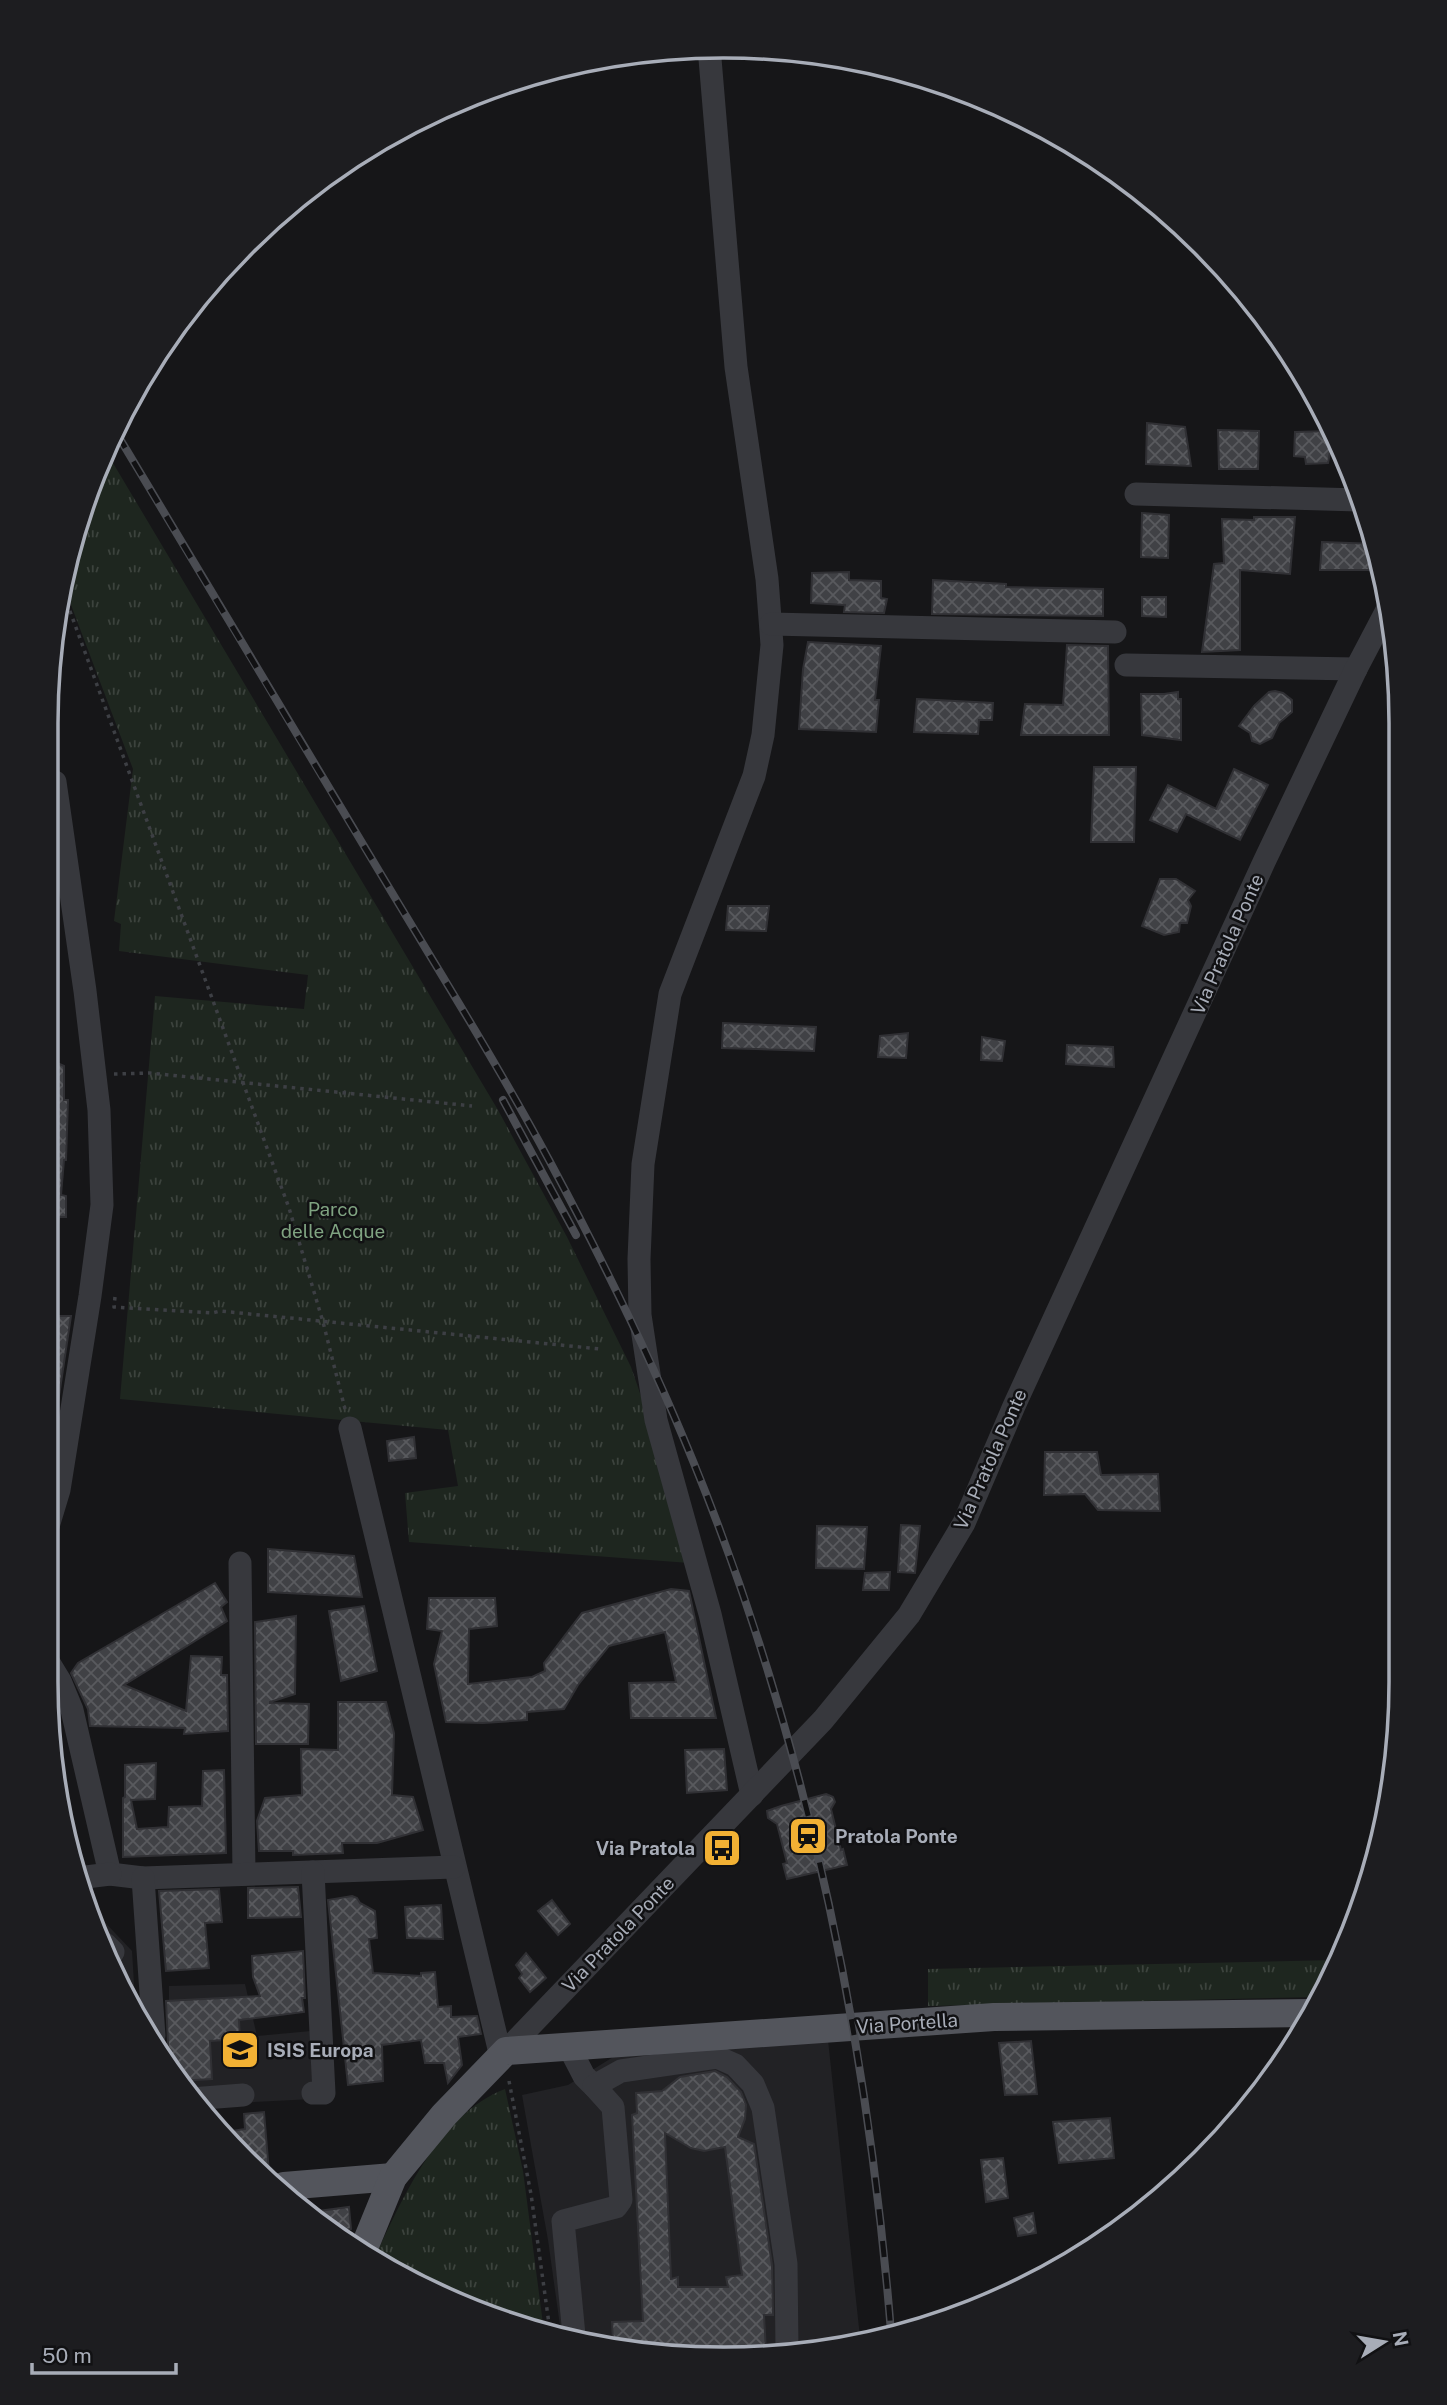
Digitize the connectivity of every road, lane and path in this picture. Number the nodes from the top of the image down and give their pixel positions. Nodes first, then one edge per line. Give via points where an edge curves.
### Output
1 (710, 58) edge
2 (1136, 494) dead end
3 (1350, 500) edge
4 (69, 607) edge
5 (1381, 621) edge
6 (771, 624) junction
7 (1115, 632) dead end
8 (1126, 664) dead end
9 (1356, 669) junction
10 (58, 803) edge
11 (94, 1074) junction
12 (243, 1082) junction
13 (472, 1106) dead end
14 (115, 1297) dead end
15 (323, 1322) junction
16 (600, 1349) dead end
17 (351, 1428) joint
18 (58, 1493) edge
19 (240, 1563) dead end
20 (58, 1678) edge
21 (752, 1795) junction
22 (454, 1867) junction
23 (313, 1872) junction
24 (110, 1874) junction
25 (244, 1874) junction
26 (87, 1877) edge
27 (143, 1878) junction
28 (1300, 2013) edge
29 (153, 2024) edge
30 (569, 2047) junction
31 (503, 2054) junction
32 (594, 2086) junction
33 (319, 2093) dead end
34 (243, 2095) dead end
35 (204, 2098) edge
36 (393, 2177) junction
37 (289, 2186) edge
38 (366, 2243) edge
39 (549, 2324) edge
40 (573, 2330) edge
41 (787, 2344) edge

1 - 6 street via 736,367
2 - 3 street
4 - 12 path
5 - 9 street, Via Pratola Ponte
6 - 7 street
6 - 21 street via 764,735 754,776 670,994 643,1164 639,1259 640,1315 656,1420 710,1614
8 - 9 street
9 - 21 street, Via Pratola Ponte via 964,1523 909,1615 823,1720
10 - 11 street
11 - 12 path via 150,1073
11 - 18 street via 102,1205
12 - 13 path
12 - 15 path via 289,1208
14 - 15 path via 114,1307 220,1311
15 - 16 path
15 - 17 path
17 - 22 street
19 - 25 street
20 - 24 street via 72,1710
21 - 31 street, Via Pratola Ponte
22 - 23 street
22 - 31 street
23 - 25 street
23 - 33 street
24 - 26 street
24 - 27 street
25 - 27 street
27 - 29 street
28 - 30 main road, Via Portella via 994,2017
30 - 31 main road, Via Portella
30 - 32 street
31 - 36 main road, Via Pratola Ponte
31 - 39 path via 522,2141
32 - 40 street via 613,2107 621,2200 616,2207 563,2221
32 - 41 street via 621,2071 717,2057 736,2065 753,2084 763,2108 786,2264
34 - 35 street
36 - 37 main road
36 - 38 main road, Via Pratola Ponte

